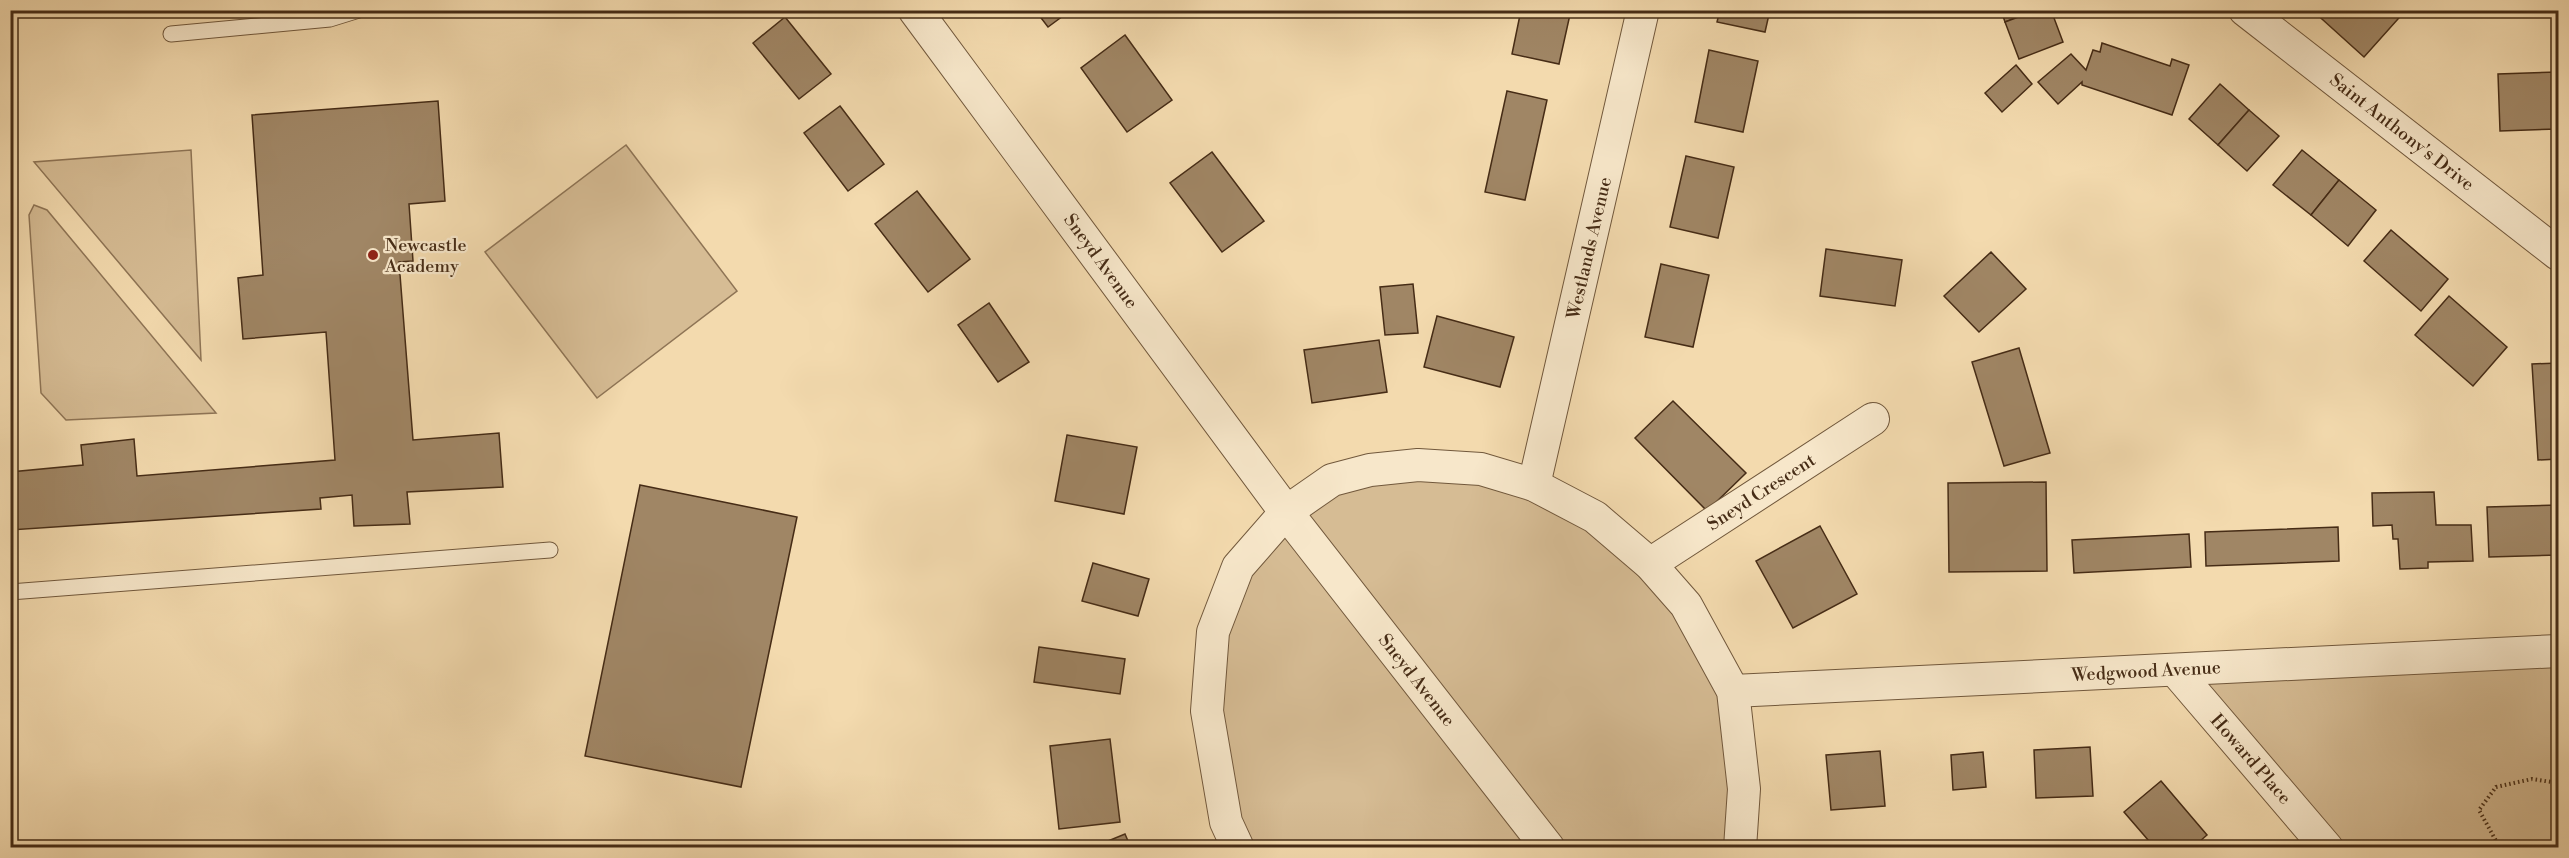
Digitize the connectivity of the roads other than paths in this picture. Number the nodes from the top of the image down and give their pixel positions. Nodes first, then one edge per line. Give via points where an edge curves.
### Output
1 (359, 10) edge
2 (915, 10) edge
3 (1643, 10) edge
4 (2244, 10) edge
5 (171, 34) dead end
6 (2559, 254) edge
7 (1873, 419) dead end
8 (1534, 485) junction
9 (1286, 512) junction
10 (550, 550) dead end
11 (1650, 564) junction
12 (10, 592) edge
13 (2559, 651) edge
14 (2175, 670) junction
15 (1733, 691) junction
16 (1238, 848) edge
17 (1548, 848) edge
18 (1740, 848) edge
19 (2327, 848) edge

1 - 5 lane via 330,19
2 - 9 street, Sneyd Avenue
3 - 8 street, Westlands Avenue
4 - 6 street, Saint Anthony's Drive
7 - 11 street, Sneyd Crescent
8 - 9 street via 1481,469 1418,465 1370,470 1332,480
8 - 11 street via 1595,517
9 - 16 street via 1238,567 1213,632 1207,711 1226,822
9 - 17 street, Sneyd Avenue
10 - 12 lane
11 - 15 street via 1686,605
13 - 14 street, Wedgwood Avenue
14 - 15 street, Wedgwood Avenue
14 - 19 street, Howard Place
15 - 18 street via 1744,789

